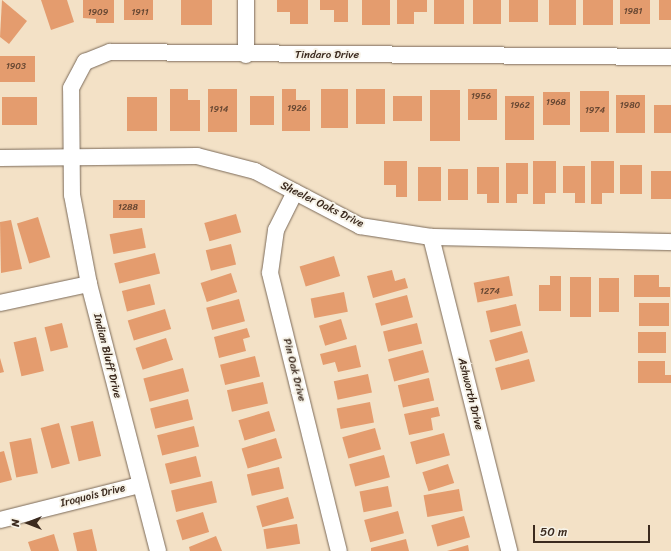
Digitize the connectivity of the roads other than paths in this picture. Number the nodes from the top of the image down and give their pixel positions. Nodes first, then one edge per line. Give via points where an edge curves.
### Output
1 (246, 0) edge
2 (246, 55) junction
3 (671, 57) edge
4 (0, 158) edge
5 (73, 158) junction
6 (295, 192) junction
7 (432, 238) junction
8 (671, 242) edge
9 (88, 284) junction
10 (0, 303) edge
11 (139, 485) junction
12 (0, 520) edge
13 (158, 551) edge
14 (339, 551) edge
15 (509, 551) edge

1 - 2 street
2 - 3 street, Tindaro Drive
2 - 5 street, Tindaro Drive via 110,52 85,62 71,88
4 - 5 street, Sheeler Oaks Drive
5 - 6 street, Sheeler Oaks Drive via 197,156 255,172
5 - 9 street, Indian Bluff Drive via 72,195
6 - 7 street, Sheeler Oaks Drive via 360,226
6 - 14 street, Pin Oak Drive via 276,230 270,273
7 - 8 street, Sheeler Oaks Drive
7 - 15 street, Ashworth Drive
9 - 10 street
9 - 11 street, Indian Bluff Drive
11 - 12 street, Iroquois Drive
11 - 13 street, Indian Bluff Drive

